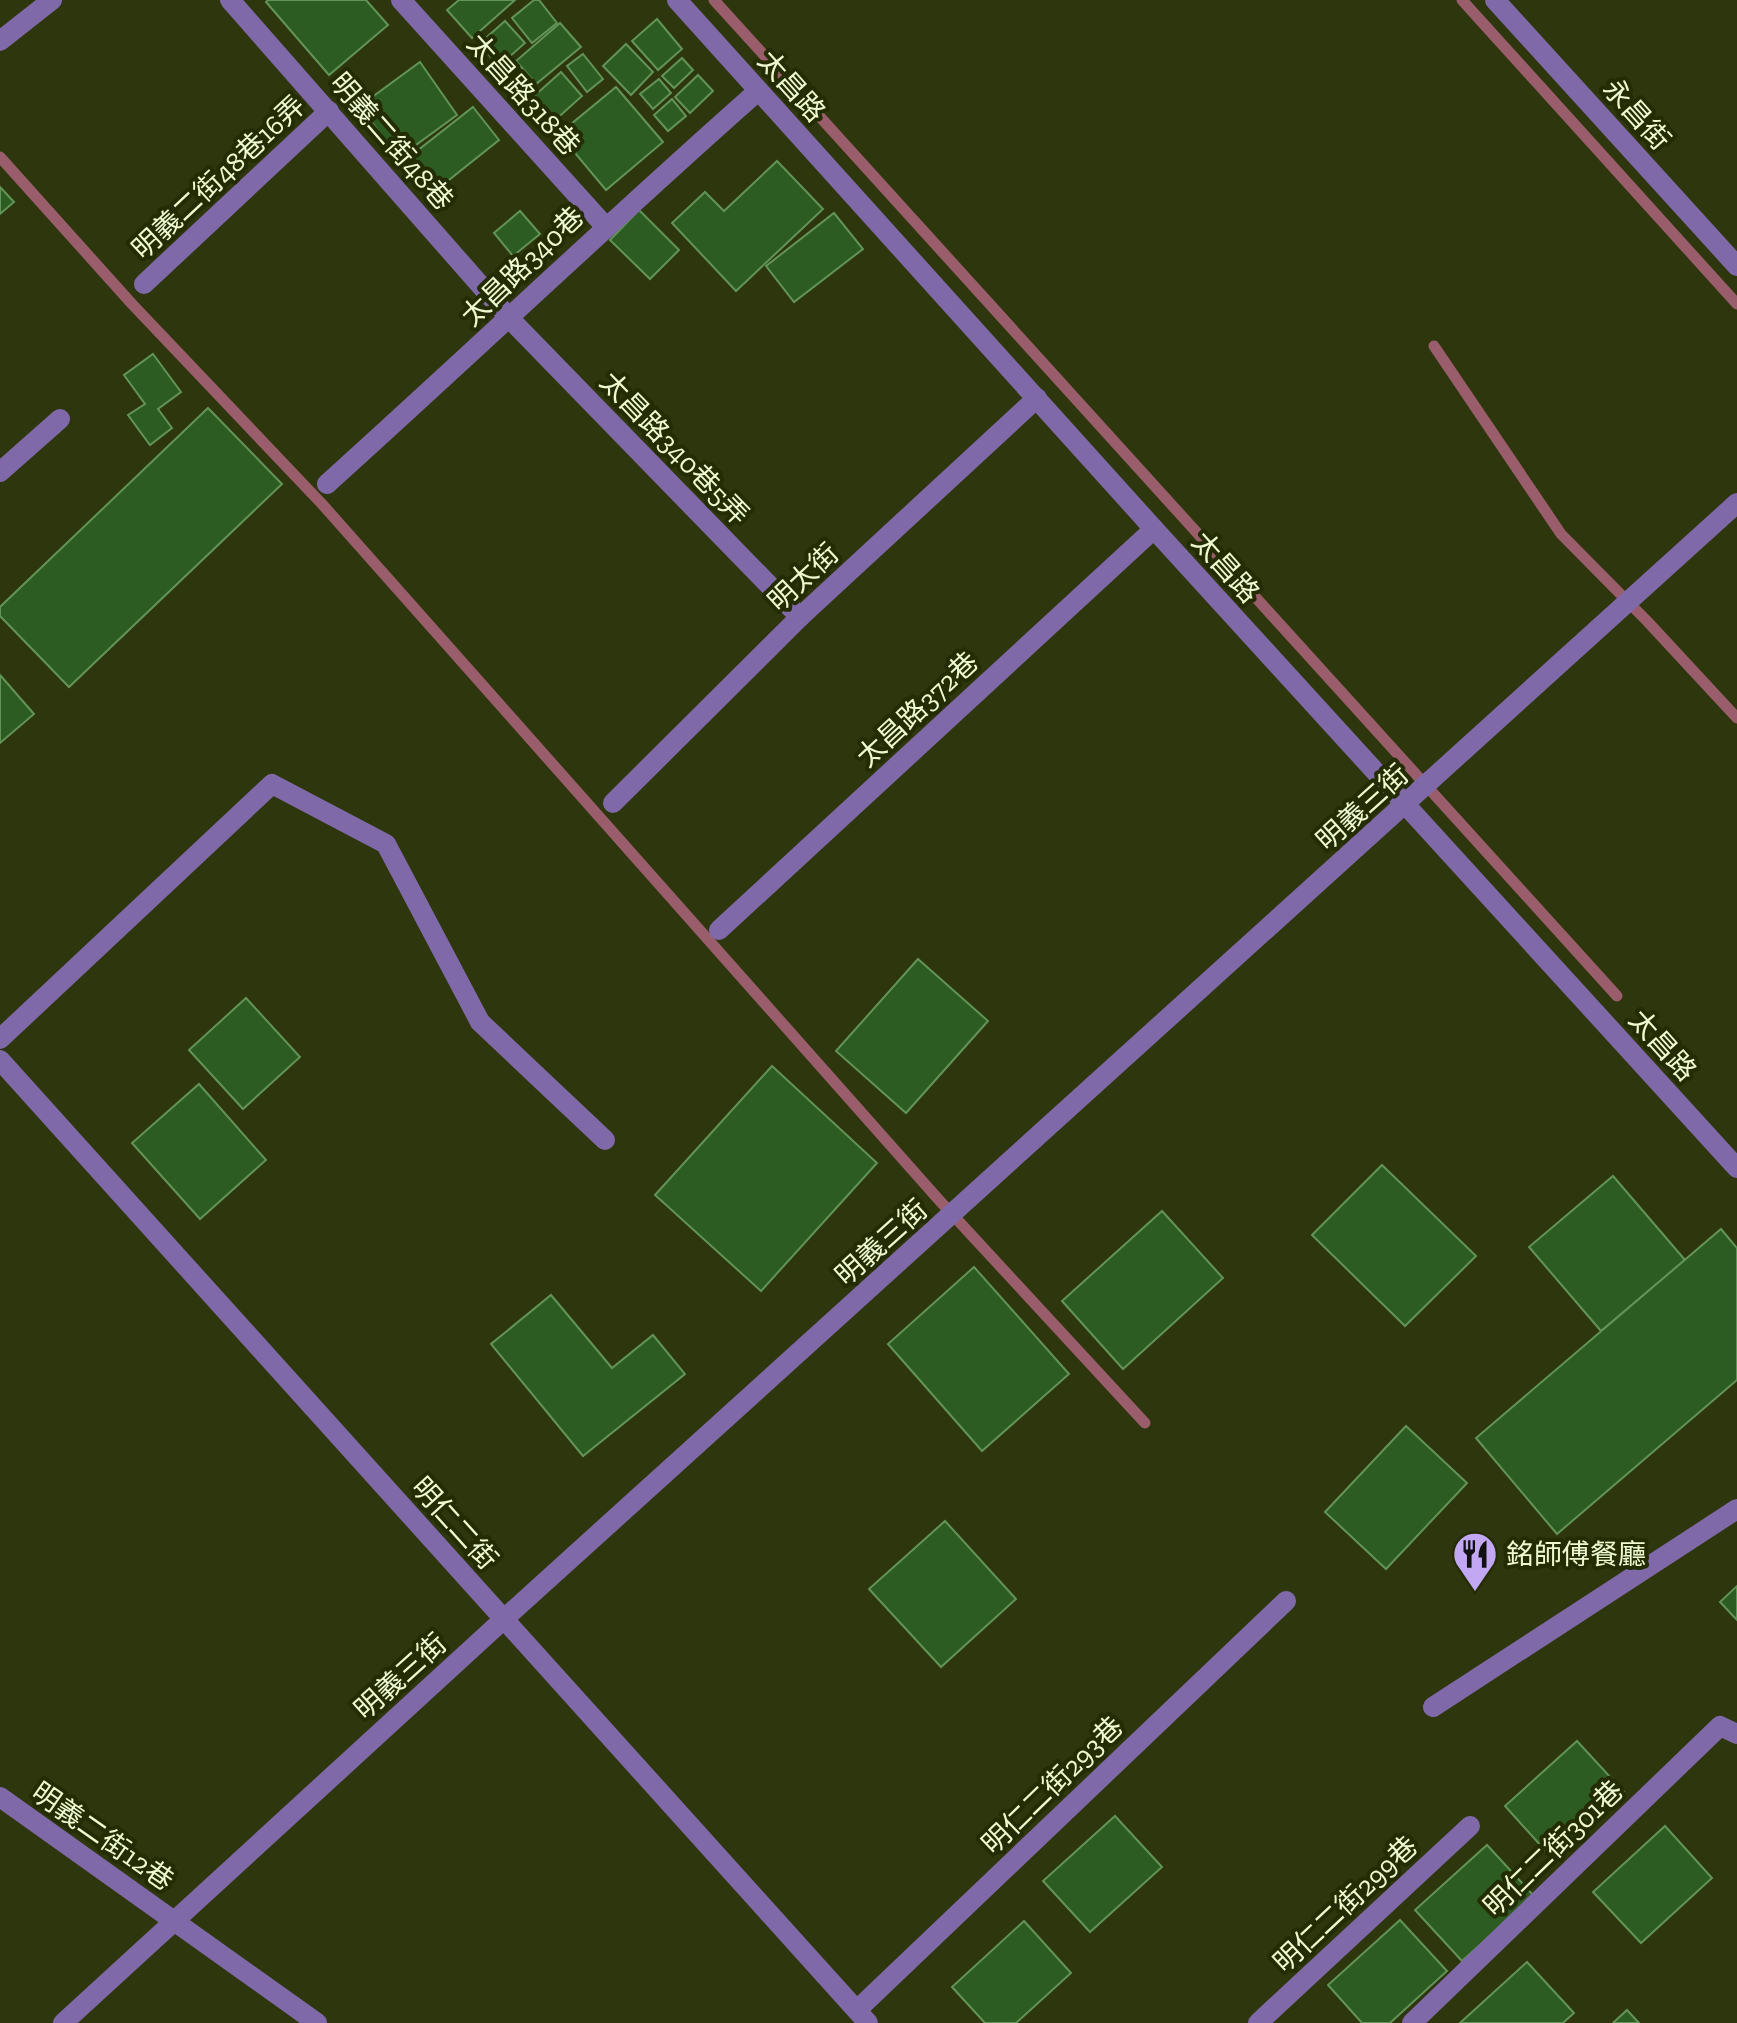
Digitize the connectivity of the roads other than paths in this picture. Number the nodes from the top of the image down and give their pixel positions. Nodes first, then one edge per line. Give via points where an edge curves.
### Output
1 (52, 0) edge
2 (230, 0) edge
3 (401, 0) edge
4 (677, 0) edge
5 (1495, 0) edge
6 (0, 41) edge
7 (758, 91) junction
8 (329, 111) junction
9 (605, 226) junction
10 (1737, 266) edge
11 (144, 284) dead end
12 (510, 319) junction
13 (1037, 398) junction
14 (60, 419) dead end
15 (0, 472) edge
16 (327, 484) dead end
17 (1737, 503) edge
18 (1154, 529) junction
19 (800, 617) junction
20 (613, 803) dead end
21 (1405, 806) junction
22 (719, 930) dead end
23 (0, 1039) edge
24 (0, 1060) edge
25 (605, 1140) dead end
26 (1737, 1168) edge
27 (1737, 1509) edge
28 (1286, 1601) dead end
29 (504, 1619) junction
30 (1433, 1707) dead end
31 (1737, 1734) edge
32 (0, 1797) edge
33 (1470, 1826) dead end
34 (173, 1920) junction
35 (863, 2017) edge
36 (63, 2023) edge
37 (317, 2023) edge
38 (1258, 2023) edge
39 (1412, 2023) edge

1 - 6 street
2 - 8 street, 明義二街48巷
3 - 9 street, 太昌路318巷
4 - 7 street, 太昌路
5 - 10 street, 永昌街
7 - 9 street, 太昌路340巷
7 - 13 street, 太昌路
8 - 11 street, 明義二街48巷16弄
8 - 12 street, 明義二街48巷
9 - 12 street, 太昌路340巷
12 - 16 street, 太昌路340巷
12 - 19 street, 太昌路340巷5弄
13 - 18 street, 太昌路
13 - 19 street, 明太街
14 - 15 street
17 - 21 street, 明義三街
18 - 21 street, 太昌路
18 - 22 street, 太昌路372巷
19 - 20 street, 明太街
21 - 26 street, 太昌路
21 - 29 street, 明義三街
23 - 25 street via 272,784 386,844 480,1022
24 - 29 street, 明仁二街
27 - 30 street
28 - 35 street, 明仁二街293巷
29 - 34 street, 明義三街
29 - 35 street, 明仁二街
31 - 39 street, 明仁二街301巷 via 1720,1726
32 - 34 street, 明義二街12巷
33 - 38 street, 明仁二街299巷
34 - 36 street, 明義三街
34 - 37 street, 明義二街12巷

